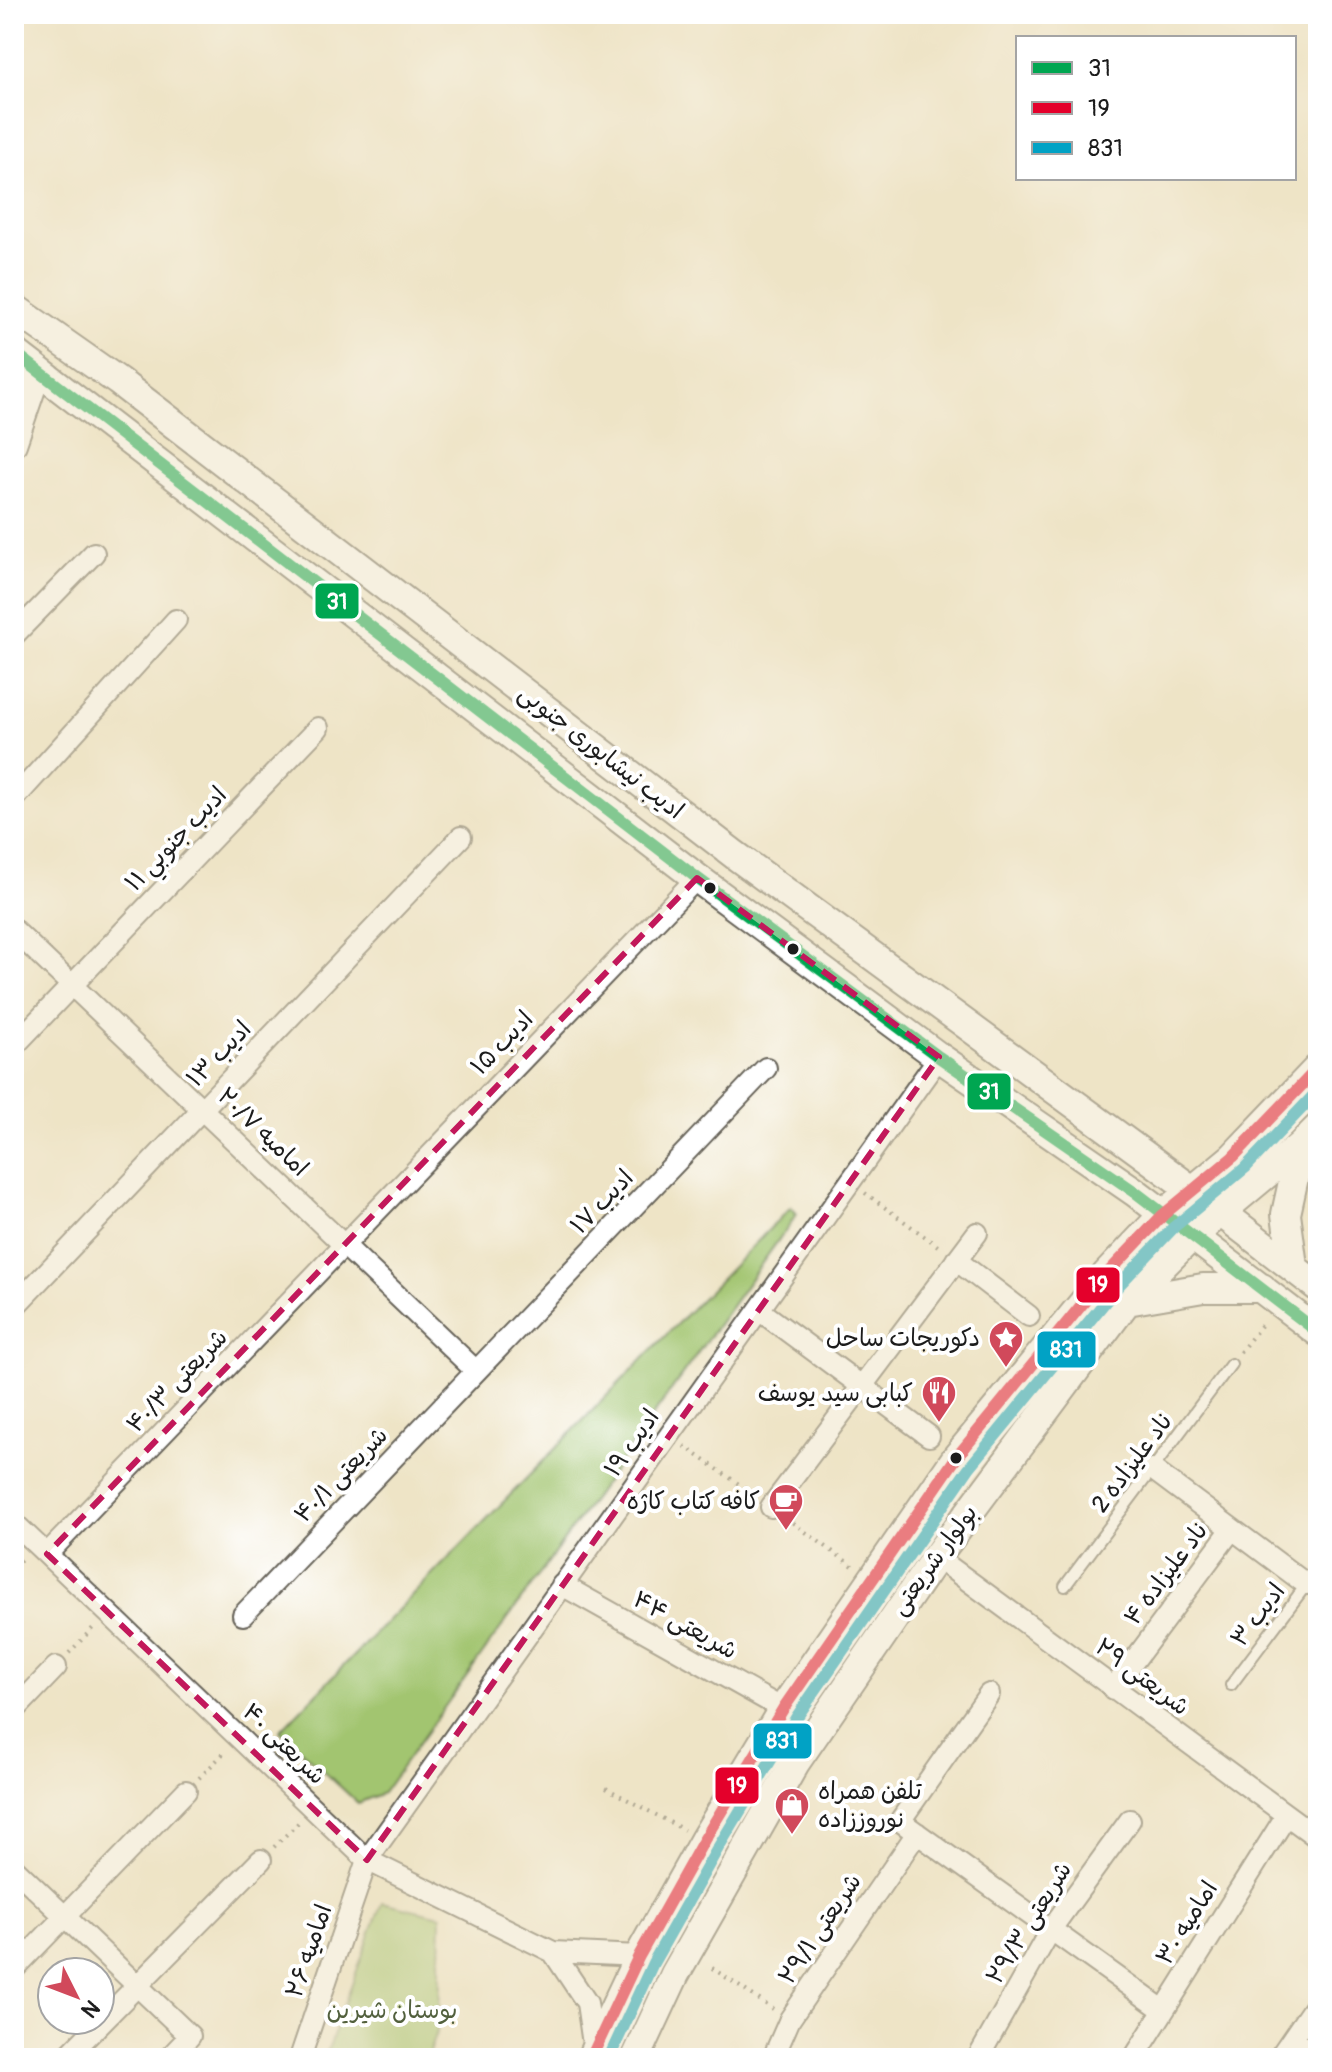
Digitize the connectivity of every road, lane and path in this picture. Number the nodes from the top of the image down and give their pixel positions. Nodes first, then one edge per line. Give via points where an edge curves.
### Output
1 (14, 308) edge
2 (14, 352) edge
3 (39, 371) junction
4 (14, 444) edge
5 (94, 553) dead end
6 (176, 620) dead end
7 (14, 635) edge
8 (318, 728) dead end
9 (14, 799) edge
10 (461, 837) dead end
11 (697, 878) junction
12 (14, 930) edge
13 (72, 985) junction
14 (14, 1046) edge
15 (939, 1057) junction
16 (766, 1068) dead end
17 (1318, 1068) edge
18 (202, 1109) junction
19 (1310, 1136) edge
20 (850, 1182) junction
21 (1192, 1190) junction
22 (1219, 1212) junction
23 (1163, 1215) junction
24 (977, 1233) dead end
25 (1192, 1236) junction
26 (343, 1245) junction
27 (956, 1260) junction
28 (1293, 1266) junction
29 (1318, 1287) edge
30 (1271, 1294) junction
31 (1127, 1301) junction
32 (14, 1307) edge
33 (759, 1310) junction
34 (1029, 1316) dead end
35 (1318, 1332) edge
36 (1231, 1364) joint
37 (476, 1371) junction
38 (863, 1385) junction
39 (929, 1436) dead end
40 (1152, 1469) junction
41 (771, 1507) dead end
42 (14, 1523) edge
43 (1232, 1529) junction
44 (47, 1554) junction
45 (936, 1557) junction
46 (1312, 1576) edge
47 (562, 1585) junction
48 (1065, 1586) dead end
49 (108, 1612) junction
50 (243, 1615) dead end
51 (56, 1667) joint
52 (1231, 1685) dead end
53 (1113, 1689) junction
54 (989, 1694) dead end
55 (783, 1709) junction
56 (14, 1711) edge
57 (240, 1738) junction
58 (606, 1788) dead end
59 (186, 1791) joint
60 (313, 1808) junction
61 (1286, 1816) junction
62 (1130, 1820) dead end
63 (908, 1827) junction
64 (1318, 1838) edge
65 (704, 1840) junction
66 (261, 1860) joint
67 (367, 1860) junction
68 (14, 1868) edge
69 (65, 1916) junction
70 (1051, 1929) junction
71 (553, 1952) junction
72 (639, 1956) junction
73 (712, 1968) dead end
74 (14, 1969) edge
75 (137, 1986) junction
76 (1318, 2001) edge
77 (1163, 2010) junction
78 (790, 2019) junction
79 (1292, 2039) junction
80 (593, 2055) edge
81 (1318, 2057) edge
82 (66, 2058) edge
83 (169, 2058) edge
84 (300, 2058) edge
85 (636, 2058) edge
86 (773, 2058) edge
87 (978, 2058) edge
88 (1134, 2058) edge
89 (1279, 2058) edge

1 - 21 main road, ادیب نیشابوری جنوبی via 118,381 735,855
2 - 3 main road, ادیب نیشابوری جنوبی
3 - 4 street
3 - 11 main road, ادیب نیشابوری جنوبی
5 - 7 street
6 - 9 street
8 - 13 street, ادیب جنوبي ١١
10 - 18 street, ادیب ۱۳
11 - 15 main road, ادیب نیشابوری جنوبی
11 - 26 street, ادیب ۱۵
12 - 13 street, امامیه ۲۰/۷
13 - 14 street, ادیب جنوبي ١١
13 - 18 street, امامیه ۲۰/۷
15 - 20 street, ادیب ۱۹
15 - 23 main road, ادیب نیشابوری جنوبی
16 - 37 street, ادیب ۱۷
17 - 21 main road, بولوار شریعتی via 1233,1157
18 - 26 street, امامیه ۲۰/۷
18 - 32 street, ادیب ۱۳
19 - 22 main road, بولوار شریعتی
19 - 28 main road via 1286,1214
20 - 27 path
20 - 33 street, ادیب ۱۹
21 - 22 main road, ادیب نیشابوری جنوبی
21 - 23 main road, بولوار شریعتی
22 - 25 main road, بولوار شریعتی
22 - 28 main road, ادیب نیشابوری جنوبی
23 - 25 main road, ادیب نیشابوری جنوبی
23 - 55 main road, بولوار شریعتی via 1107,1274 956,1458
24 - 27 street
25 - 30 main road, ادیب نیشابوری جنوبی
25 - 31 main road, بولوار شریعتی
26 - 37 street, امامیه ۲۰/۷
26 - 44 street, شریعتی ۴۰/۳
27 - 34 street
27 - 38 street
28 - 29 main road, ادیب نیشابوری جنوبی
30 - 31 main road via 1203,1288
30 - 35 main road, ادیب نیشابوری جنوبی
30 - 36 path
31 - 45 main road, بولوار شریعتی
33 - 38 street
33 - 47 street, ادیب ۱۹
36 - 40 lane, ناد علیزاده 2
37 - 50 street, شریعتی ۴۰/۱
38 - 39 street
38 - 41 street
40 - 43 street
40 - 48 lane, ناد علیزاده 2
42 - 44 street, شریعتی ۴۰
43 - 46 street
43 - 53 street, ناد علیزاده ۴
44 - 49 street, شریعتی ۴۰
45 - 53 street, شریعتی ۲۹
45 - 85 main road, بولوار شریعتی via 795,1763 675,1974
46 - 52 lane, ادیب ۳
47 - 55 street, شریعتی ۴۴
47 - 67 street, ادیب ۱۹
49 - 51 path
49 - 57 street, شریعتی ۴۰
51 - 56 street
53 - 61 street, شریعتی ۲۹
54 - 63 street, شریعتی ۲۹/۱
55 - 65 main road, بولوار شریعتی
57 - 59 path
57 - 60 street, شریعتی ۴۰
58 - 65 path
59 - 69 street
60 - 66 path
60 - 67 street, شریعتی ۴۰
61 - 64 street, شریعتی ۲۹
61 - 77 street, امامیه ۳۰
62 - 70 street, شریعتی ۲۹/۳
63 - 70 street
63 - 78 street, شریعتی ۲۹/۱
65 - 72 main road, بولوار شریعتی
66 - 75 street
67 - 71 street, شریعتی ۴۰
67 - 84 street, امامیه ۲۶
68 - 69 street
69 - 74 street
69 - 75 street
70 - 77 street
70 - 87 street, شریعتی ۲۹/۳
71 - 72 street, شریعتی ۴۰
71 - 80 street, شریعتی ۴۰ via 587,2003
72 - 80 main road, بولوار شریعتی
73 - 78 path
75 - 82 street
75 - 83 street via 190,2036
76 - 79 street
77 - 88 street, امامیه ۳۰
78 - 86 street, شریعتی ۲۹/۱
79 - 81 street
79 - 89 street

